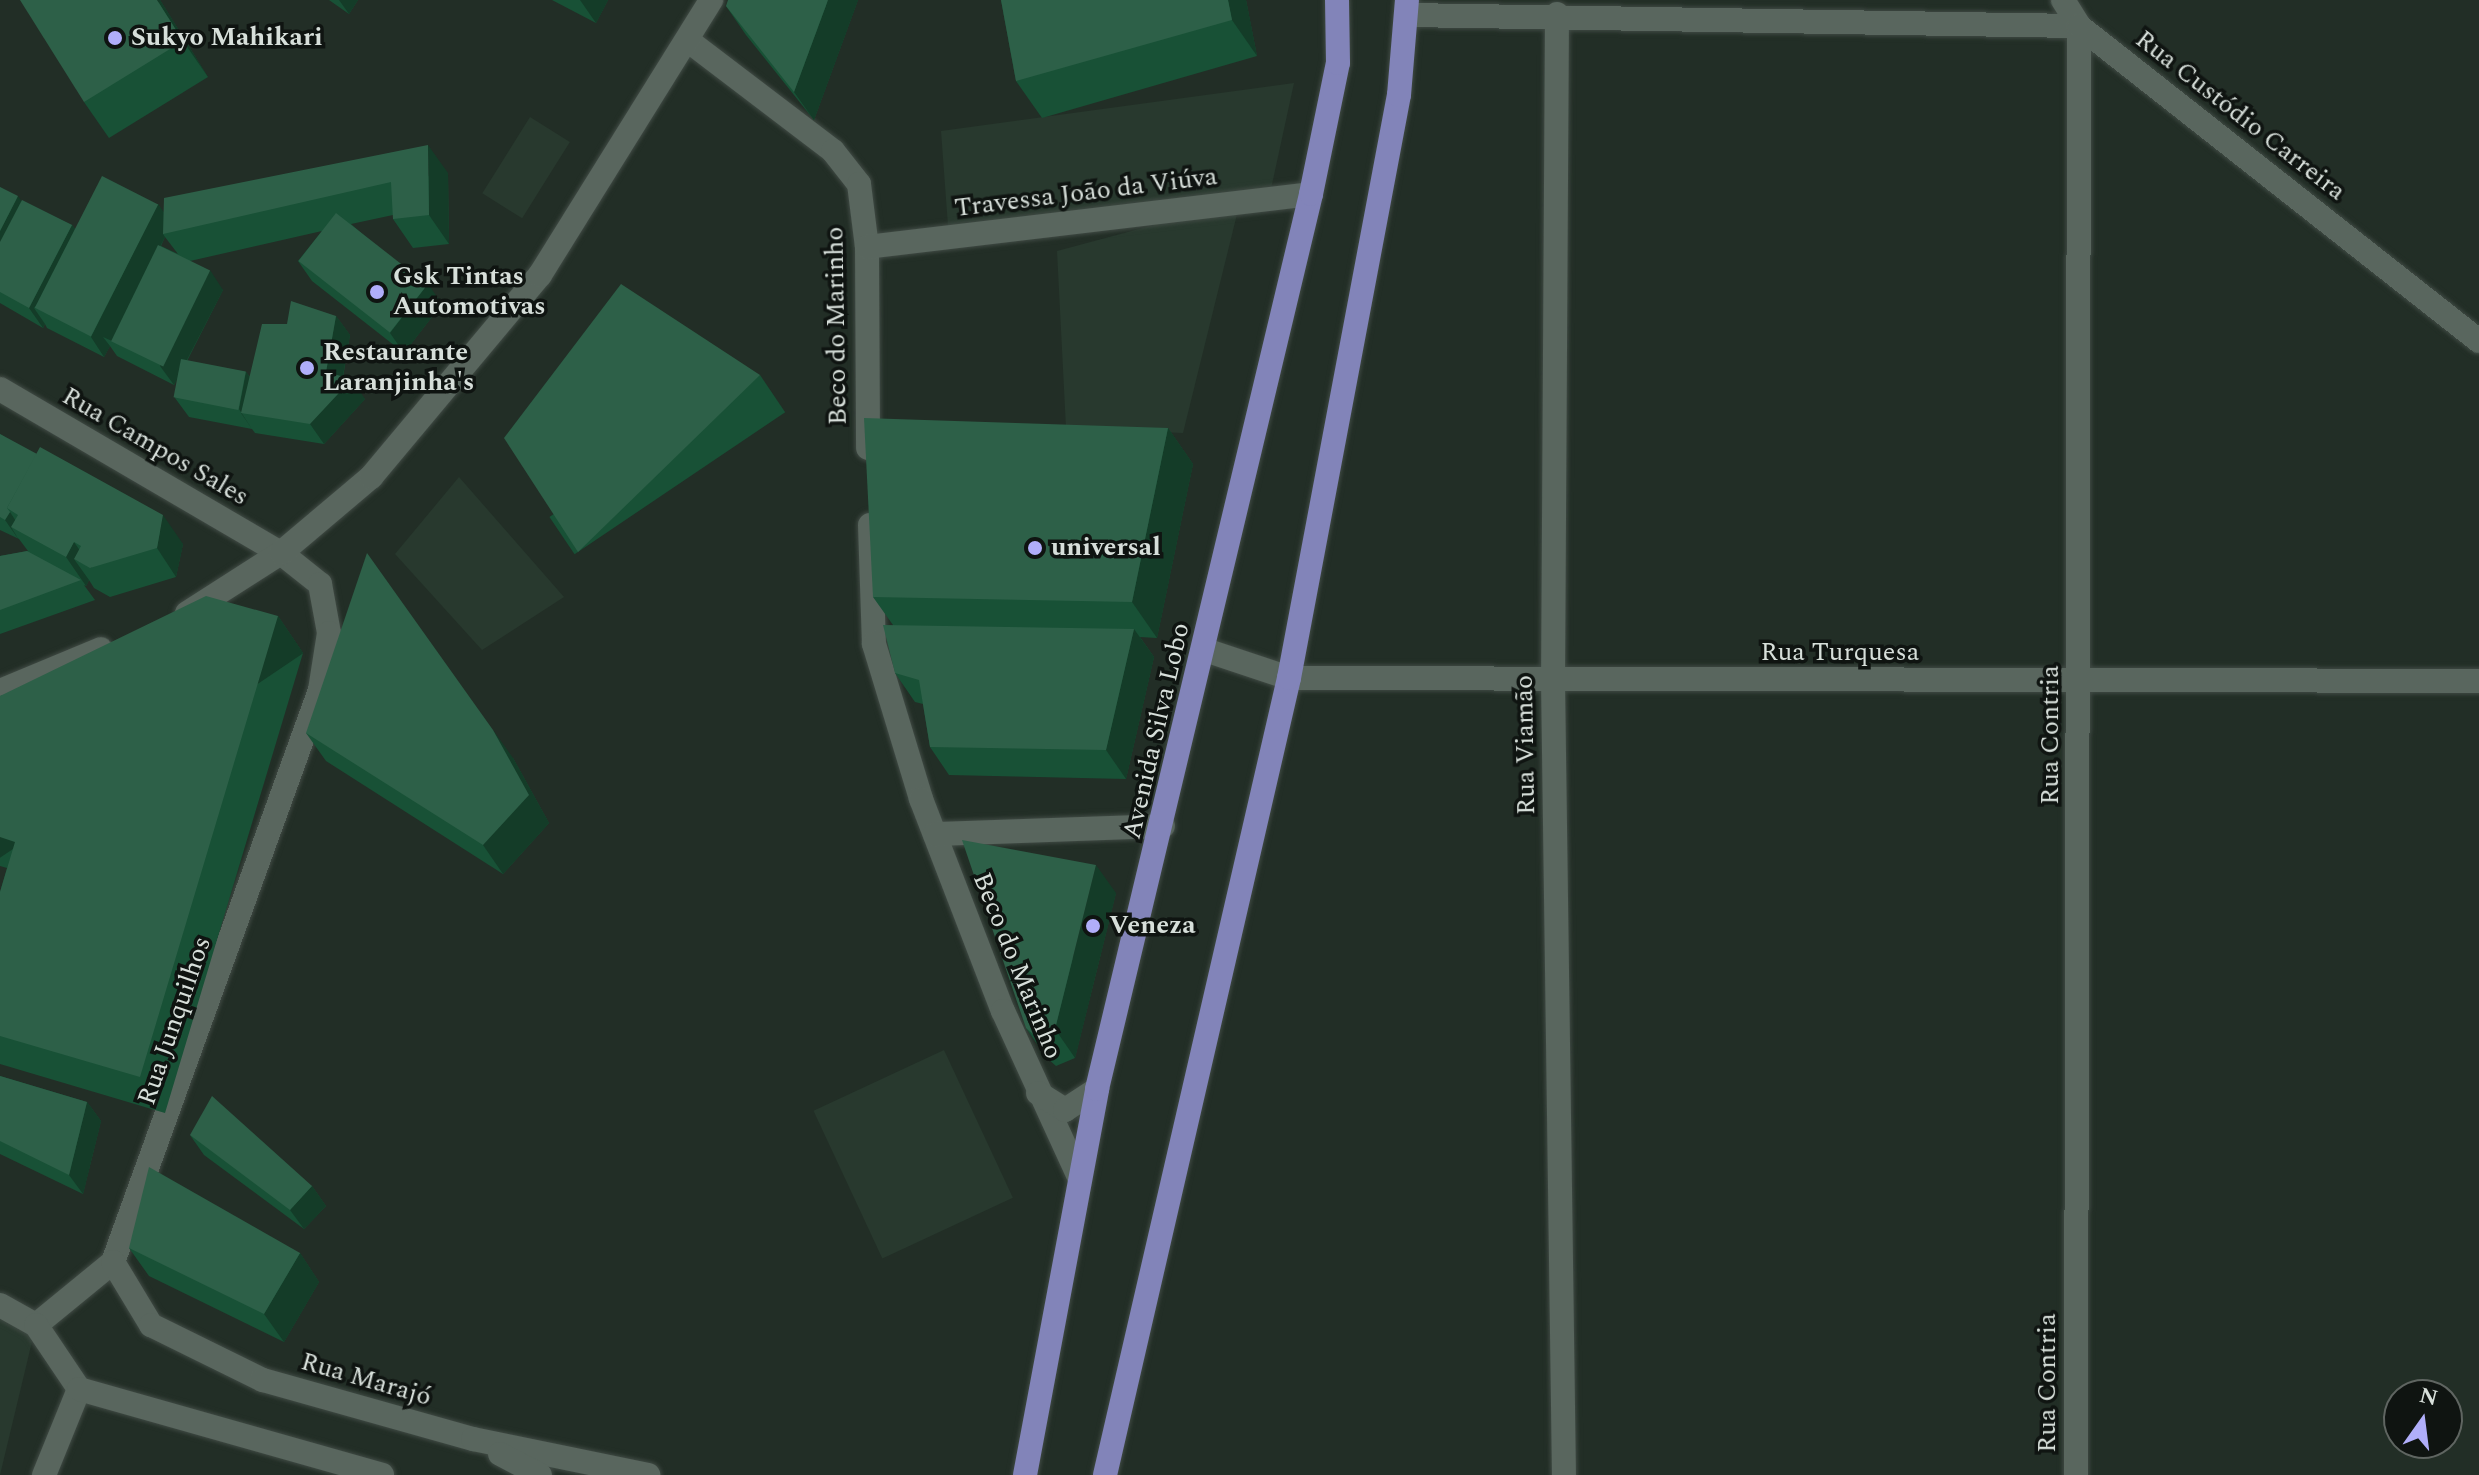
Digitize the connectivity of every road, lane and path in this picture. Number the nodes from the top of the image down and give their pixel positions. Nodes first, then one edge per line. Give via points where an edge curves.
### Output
1 (711, 0) edge
2 (1337, 0) edge
3 (2063, 0) edge
4 (1407, 7) edge
5 (1557, 14) junction
6 (2079, 26) junction
7 (690, 42) junction
8 (1311, 194) junction
9 (867, 247) junction
10 (2479, 341) edge
11 (0, 389) edge
12 (869, 471) edge
13 (869, 499) edge
14 (281, 553) junction
15 (161, 623) edge
16 (132, 636) edge
17 (1205, 650) junction
18 (1289, 678) junction
19 (1553, 680) junction
20 (2479, 681) edge
21 (2079, 682) junction
22 (0, 691) edge
23 (1163, 826) junction
24 (935, 834) junction
25 (1097, 1089) junction
26 (1037, 1091) junction
27 (1080, 1179) junction
28 (113, 1262) junction
29 (0, 1305) edge
30 (36, 1325) junction
31 (79, 1389) junction
32 (473, 1439) junction
33 (44, 1475) edge
34 (382, 1475) edge
35 (540, 1475) edge
36 (648, 1475) edge
37 (1025, 1475) edge
38 (1105, 1475) edge
39 (1564, 1475) edge
40 (2076, 1475) edge

1 - 7 street
2 - 8 main road, Avenida Silva Lobo via 1338,63
3 - 6 street
4 - 5 street
4 - 18 main road via 1399,95
5 - 6 street
5 - 19 street, Rua Viamão
6 - 10 street, Rua Custódio Carreira
6 - 21 street, Rua Contria
7 - 9 street, Beco do Marinho via 833,151 859,184
7 - 14 street via 540,275 371,477
8 - 9 street, Travessa João da Viúva
8 - 17 main road, Avenida Silva Lobo
9 - 12 street, Beco do Marinho
11 - 14 street, Rua Campos Sales
13 - 24 street, Beco do Marinho via 874,644
14 - 15 street via 205,605
14 - 28 street, Rua Junquilhos via 320,584 329,633 320,690
16 - 22 street
17 - 18 street, Rua Turquesa
17 - 23 main road, Avenida Silva Lobo
18 - 19 street, Rua Turquesa
18 - 38 main road
19 - 21 street, Rua Turquesa
19 - 39 street, Rua Viamão
20 - 21 street, Rua Turquesa
21 - 40 street, Rua Contria
23 - 24 street
23 - 25 main road, Avenida Silva Lobo
24 - 26 street, Beco do Marinho
25 - 26 street, Beco do Marinho via 1089,1101 1065,1110
25 - 27 main road, Avenida Silva Lobo
26 - 27 street, Beco do Marinho
27 - 37 main road, Avenida Silva Lobo
28 - 30 street
28 - 32 street, Rua Marajó via 151,1325 263,1380
29 - 30 street
30 - 31 street
31 - 33 street
31 - 34 street
32 - 35 street
32 - 36 street, Rua Marajó

